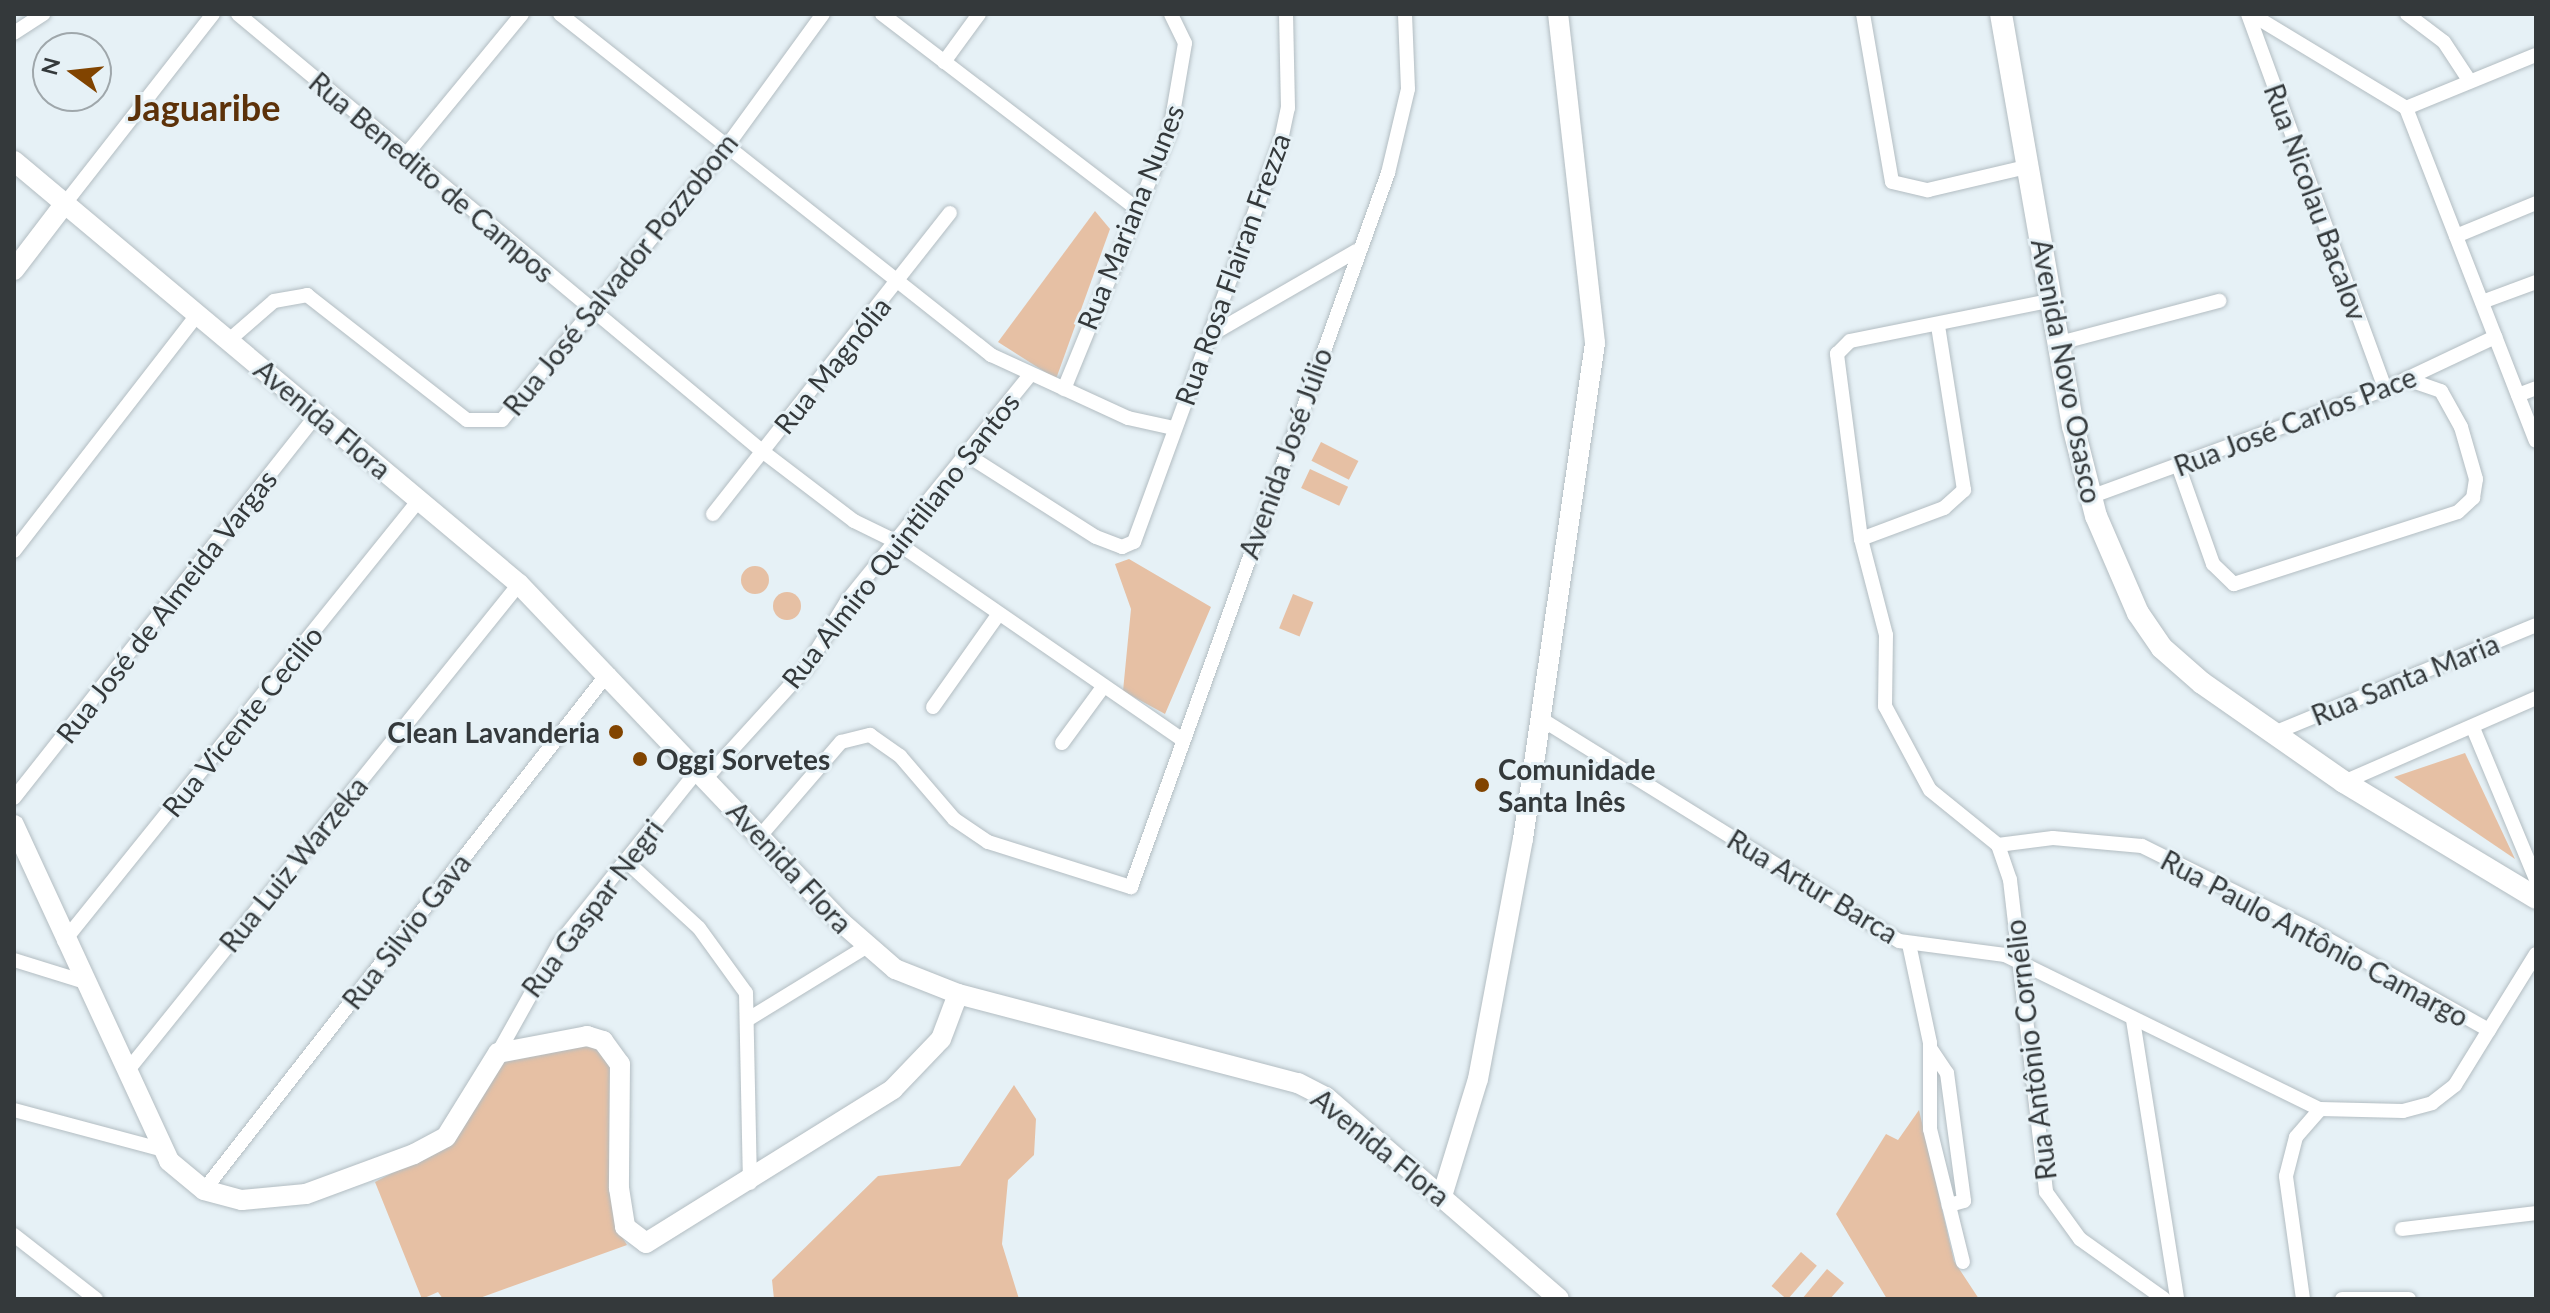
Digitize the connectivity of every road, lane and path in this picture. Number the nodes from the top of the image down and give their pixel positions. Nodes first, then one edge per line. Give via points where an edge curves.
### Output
1 (43, 14) edge
2 (212, 14) edge
3 (238, 14) edge
4 (522, 14) edge
5 (560, 14) edge
6 (823, 14) edge
7 (882, 14) edge
8 (979, 14) edge
9 (1171, 14) edge
10 (1286, 14) edge
11 (1405, 14) edge
12 (1558, 14) edge
13 (1863, 14) edge
14 (2001, 14) edge
15 (2249, 14) edge
16 (2407, 14) edge
17 (14, 33) edge
18 (2536, 55) edge
19 (944, 62) junction
20 (2467, 77) junction
21 (2406, 108) junction
22 (727, 146) junction
23 (405, 156) junction
24 (14, 161) edge
25 (2026, 167) junction
26 (2536, 203) edge
27 (63, 206) junction
28 (1136, 208) junction
29 (950, 213) dead end
30 (2456, 236) junction
31 (1356, 251) junction
32 (14, 270) edge
33 (2536, 282) edge
34 (898, 283) junction
35 (2049, 301) junction
36 (2219, 301) dead end
37 (2482, 302) junction
38 (592, 313) junction
39 (196, 316) junction
40 (1938, 325) junction
41 (1214, 333) junction
42 (2495, 337) junction
43 (228, 341) junction
44 (2056, 344) junction
45 (1030, 375) junction
46 (2406, 379) junction
47 (2536, 388) edge
48 (1064, 389) junction
49 (2385, 389) junction
50 (2518, 395) junction
51 (317, 414) junction
52 (1173, 428) junction
53 (2536, 441) edge
54 (762, 451) junction
55 (964, 453) junction
56 (2179, 468) junction
57 (2090, 497) junction
58 (419, 500) junction
59 (713, 514) dead end
60 (1861, 539) junction
61 (893, 540) junction
62 (14, 551) edge
63 (519, 584) junction
64 (998, 615) junction
65 (2536, 625) edge
66 (608, 673) junction
67 (1103, 687) junction
68 (2536, 698) edge
69 (933, 707) dead end
70 (1541, 719) junction
71 (2473, 728) junction
72 (2274, 733) junction
73 (1180, 738) junction
74 (1062, 743) dead end
75 (702, 774) junction
76 (2344, 782) junction
77 (14, 798) edge
78 (14, 825) edge
79 (761, 835) junction
80 (1998, 845) junction
81 (625, 860) junction
82 (2536, 879) edge
83 (2536, 898) edge
84 (64, 941) junction
85 (1909, 944) junction
86 (866, 947) junction
87 (2536, 954) edge
88 (14, 960) edge
89 (2015, 960) junction
90 (82, 981) junction
91 (958, 994) junction
92 (750, 1018) junction
93 (2133, 1020) junction
94 (2489, 1030) junction
95 (1930, 1048) junction
96 (498, 1053) junction
97 (128, 1070) junction
98 (2320, 1109) junction
99 (14, 1110) edge
100 (163, 1150) junction
101 (750, 1183) junction
102 (204, 1190) junction
103 (1442, 1196) junction
104 (1949, 1205) junction
105 (2536, 1213) edge
106 (2402, 1229) dead end
107 (14, 1235) edge
108 (1963, 1262) dead end
109 (96, 1299) edge
110 (1559, 1299) edge
111 (2164, 1299) edge
112 (2177, 1299) edge
113 (2303, 1299) edge
114 (2342, 1299) edge
115 (2409, 1299) edge

1 - 17 street
2 - 27 street
3 - 23 street, Rua Benedito de Campos
4 - 23 street
5 - 22 street
6 - 22 street, Rua José Salvador Pozzobom
7 - 19 street
8 - 19 street
9 - 28 street, Rua Mariana Nunes via 1185,43 1170,131
10 - 41 street, Rua Rosa Flairan Frezza via 1284,130
11 - 31 street, Avenida José Júlio via 1408,89 1388,173
12 - 70 main road via 1595,343
13 - 25 street via 1886,170 1899,189 1928,190
14 - 25 main road, Avenida Novo Osasco
15 - 21 street
15 - 49 street, Rua Nicolau Bacalov
16 - 20 street via 2444,42
18 - 20 street
19 - 28 street
20 - 21 street
21 - 30 street
22 - 34 street
22 - 38 street, Rua José Salvador Pozzobom
23 - 38 street, Rua Benedito de Campos
24 - 27 main road, Avenida Flora
25 - 35 main road, Avenida Novo Osasco
26 - 30 street
27 - 32 main road
27 - 39 main road, Avenida Flora
28 - 48 street, Rua Mariana Nunes
29 - 34 street, Rua Magnólia
30 - 37 street
31 - 41 street
31 - 73 street, Avenida José Júlio
33 - 37 street
34 - 45 street via 991,355
34 - 54 street, Rua Magnólia
35 - 40 street
35 - 44 main road, Avenida Novo Osasco
36 - 44 street
37 - 42 street
38 - 43 street, Rua José Salvador Pozzobom via 519,406 484,425 467,420 307,295 274,301
38 - 54 street, Rua Benedito de Campos
39 - 43 main road, Avenida Flora
39 - 62 street
40 - 60 street via 1964,490 1944,508
40 - 60 street via 1843,343 1837,354
41 - 52 street, Rua Rosa Flairan Frezza
42 - 46 street, Rua José Carlos Pace
42 - 50 street
43 - 51 main road, Avenida Flora
44 - 57 main road, Avenida Novo Osasco
45 - 48 street
45 - 55 street, Rua Almiro Quintiliano Santos
46 - 49 street, Rua José Carlos Pace
46 - 56 street via 2441,391 2461,427 2476,479 2473,498 2458,512 2234,584 2213,564
47 - 50 street
48 - 52 street via 1128,418
49 - 56 street, Rua José Carlos Pace
50 - 53 street
51 - 58 main road, Avenida Flora
51 - 77 street, Rua José de Almeida Vargas
52 - 55 street, Rua Rosa Flairan Frezza via 1143,527 1122,547 1039,504
54 - 59 street, Rua Magnólia
54 - 61 street, Rua Benedito de Campos via 854,521
55 - 61 street, Rua Almiro Quintiliano Santos
56 - 57 street, Rua José Carlos Pace
57 - 72 main road, Avenida Novo Osasco via 2113,566 2162,648
58 - 63 main road, Avenida Flora
58 - 84 street, Rua Vicente Cecilio
60 - 80 street via 1886,635 1885,706 1899,741 1930,790
61 - 64 street, Rua Benedito de Campos
61 - 75 street, Rua Almiro Quintiliano Santos via 806,668
63 - 66 main road, Avenida Flora
63 - 97 street, Rua Luiz Warzeka
64 - 67 street, Rua Benedito de Campos
64 - 69 street
65 - 72 street, Rua Santa Maria
66 - 75 main road, Avenida Flora
66 - 102 street, Rua Silvio Gava
67 - 73 street, Rua Benedito de Campos
67 - 74 street
68 - 71 street
70 - 85 street, Rua Artur Barca
70 - 103 main road via 1490,1022
71 - 76 street
71 - 82 street
72 - 76 main road, Avenida Novo Osasco
73 - 79 street, Avenida José Júlio via 1131,887 988,842 954,819 900,756 870,735 841,742
75 - 79 main road, Avenida Flora
75 - 81 street, Rua Gaspar Negri
76 - 83 main road, Avenida Novo Osasco
78 - 84 main road
79 - 86 main road, Avenida Flora
80 - 89 street, Rua Antônio Cornélio via 2010,880
80 - 94 street, Rua Paulo Antônio Camargo via 2053,838 2142,846 2313,931
81 - 92 street via 720,951 746,993
81 - 96 street, Rua Gaspar Negri via 559,944
84 - 90 main road
85 - 89 street, Rua Artur Barca
85 - 95 street
86 - 91 main road, Avenida Flora via 895,969
86 - 92 street
87 - 94 street
88 - 90 street
89 - 93 street, Rua Artur Barca
89 - 111 street, Rua Antônio Cornélio via 2046,1192 2080,1239
90 - 97 main road
91 - 101 main road via 923,1065
91 - 103 main road, Avenida Flora via 1298,1083 1326,1097
92 - 101 street
93 - 98 street, Rua Artur Barca
93 - 112 street
94 - 98 street via 2455,1085 2432,1103 2403,1111
95 - 104 street via 1930,1129
95 - 104 street via 1947,1073 1964,1201
96 - 101 main road via 587,1036 612,1049 623,1089 619,1188 625,1227 635,1240 663,1237
96 - 102 main road via 446,1137 414,1154 280,1200
97 - 100 main road
98 - 113 street via 2296,1137 2286,1176
99 - 100 street
100 - 102 main road
103 - 110 main road, Avenida Flora
104 - 108 street
105 - 106 street
107 - 109 street
114 - 115 street

